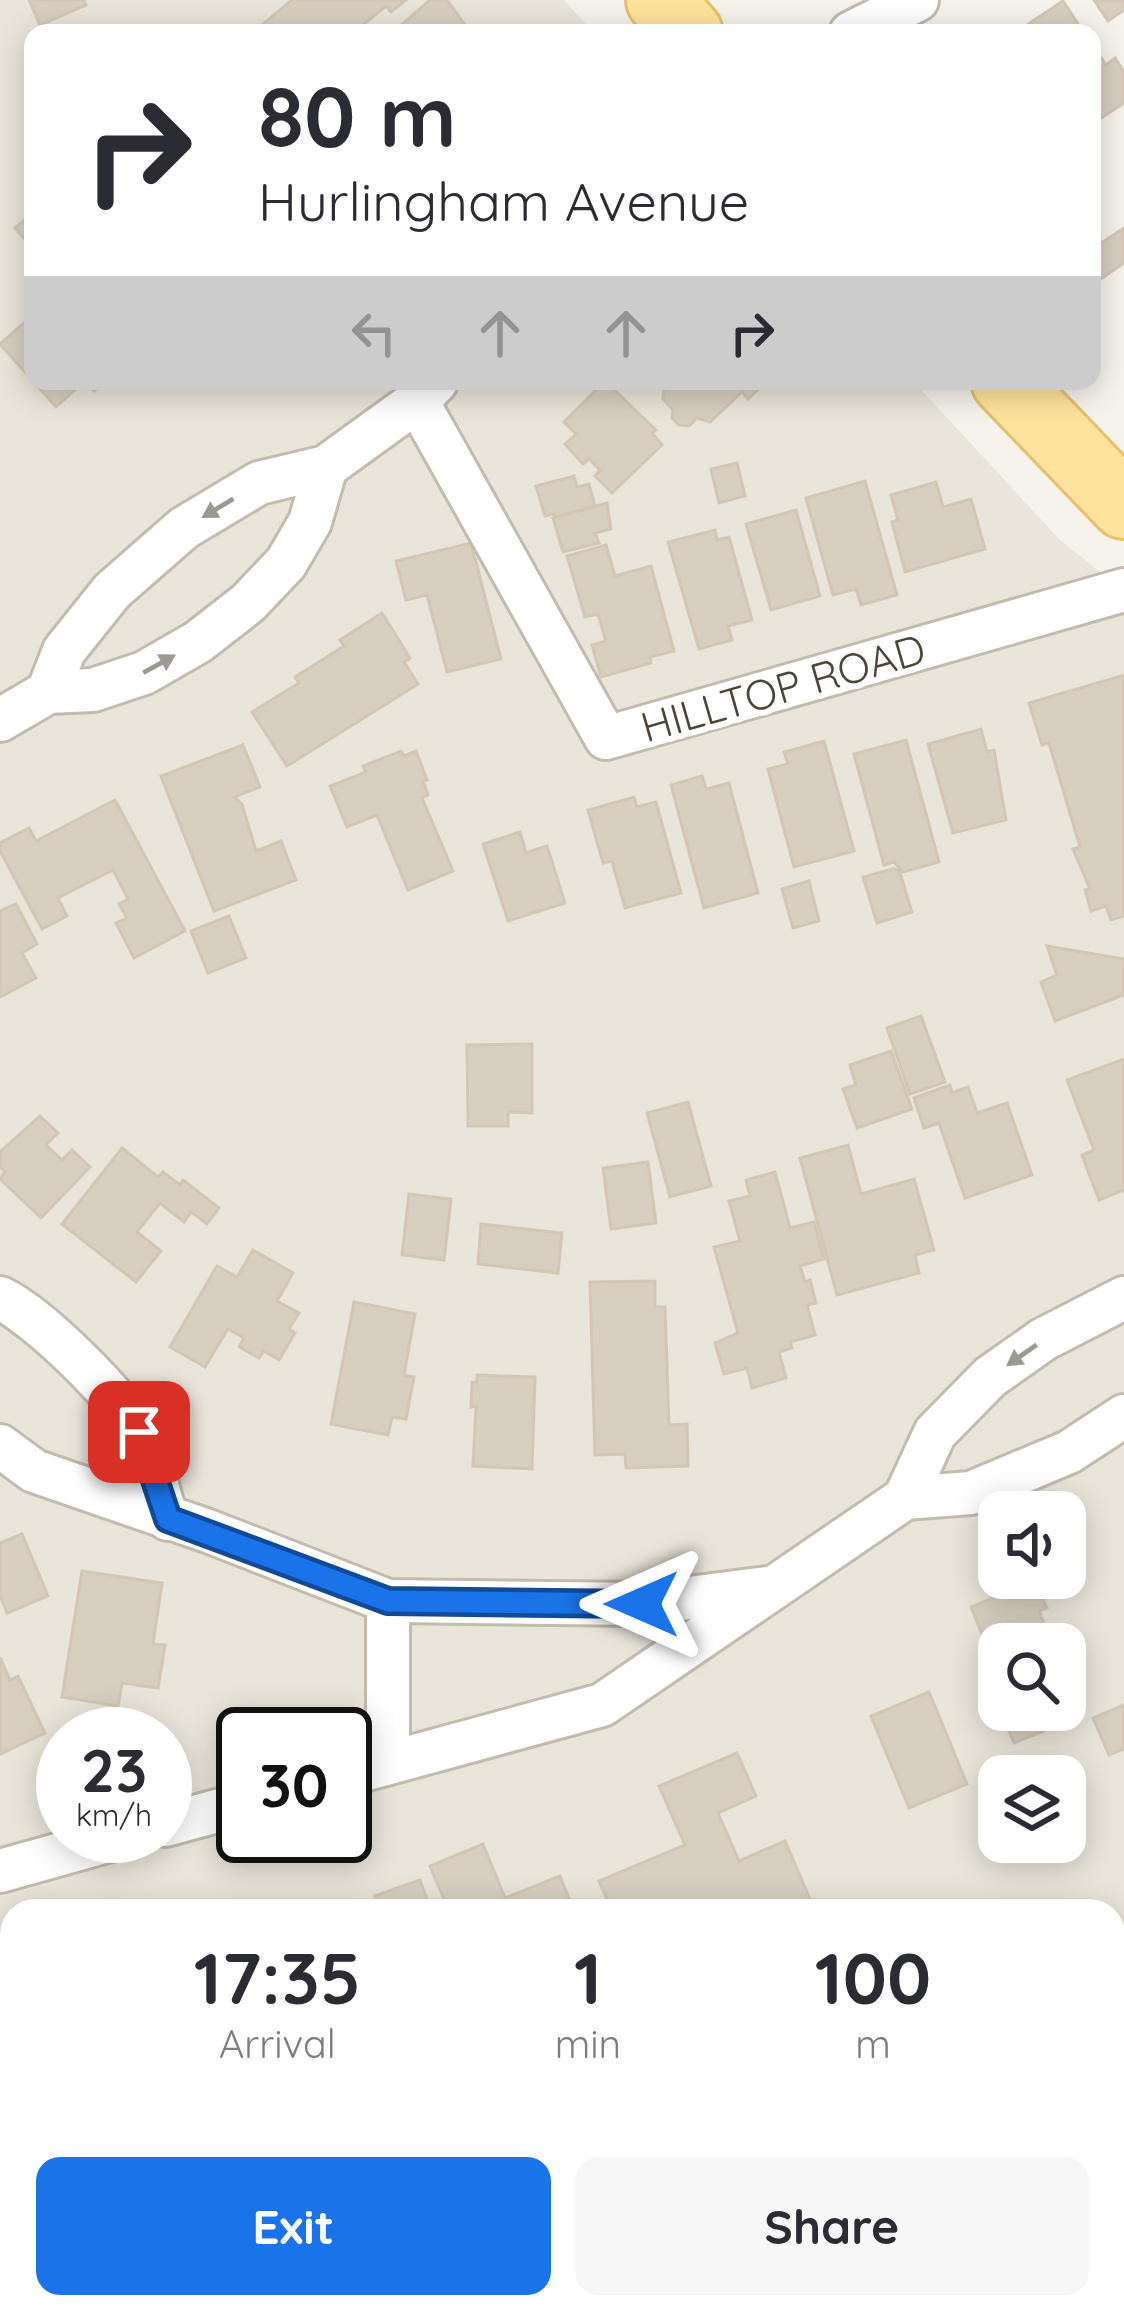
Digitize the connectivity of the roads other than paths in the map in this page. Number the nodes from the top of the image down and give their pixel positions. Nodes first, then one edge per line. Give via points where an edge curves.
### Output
1 (660, 0) edge
2 (915, 0) edge
3 (681, 24) edge
4 (868, 24) edge
5 (1014, 390) edge
6 (427, 391) edge
7 (326, 466) junction
8 (1124, 506) edge
9 (1124, 590) edge
10 (48, 692) junction
11 (0, 720) edge
12 (0, 1298) edge
13 (1124, 1298) edge
14 (1124, 1416) edge
15 (0, 1446) edge
16 (905, 1498) junction
17 (168, 1519) junction
18 (774, 1587) junction
19 (388, 1601) junction
20 (388, 1763) junction
21 (372, 1767) edge
22 (36, 1860) edge
23 (0, 1870) edge

1 - 3 main road
2 - 4 street
5 - 8 main road
6 - 7 street
6 - 9 street, HILLTOP ROAD via 606,738
7 -> 10 street via 259,483 184,528 112,591 64,651
10 -> 7 street via 93,690 144,673 248,603 310,522
10 - 11 street
12 - 17 street via 89,1371 139,1432
13 -> 16 street via 990,1378 935,1433
14 - 16 street via 1069,1451 971,1493
15 - 17 street via 34,1471
16 - 18 street
17 - 19 street
18 - 19 street via 642,1604
18 - 20 street via 602,1705
19 - 20 street
20 - 21 street
22 - 23 street

